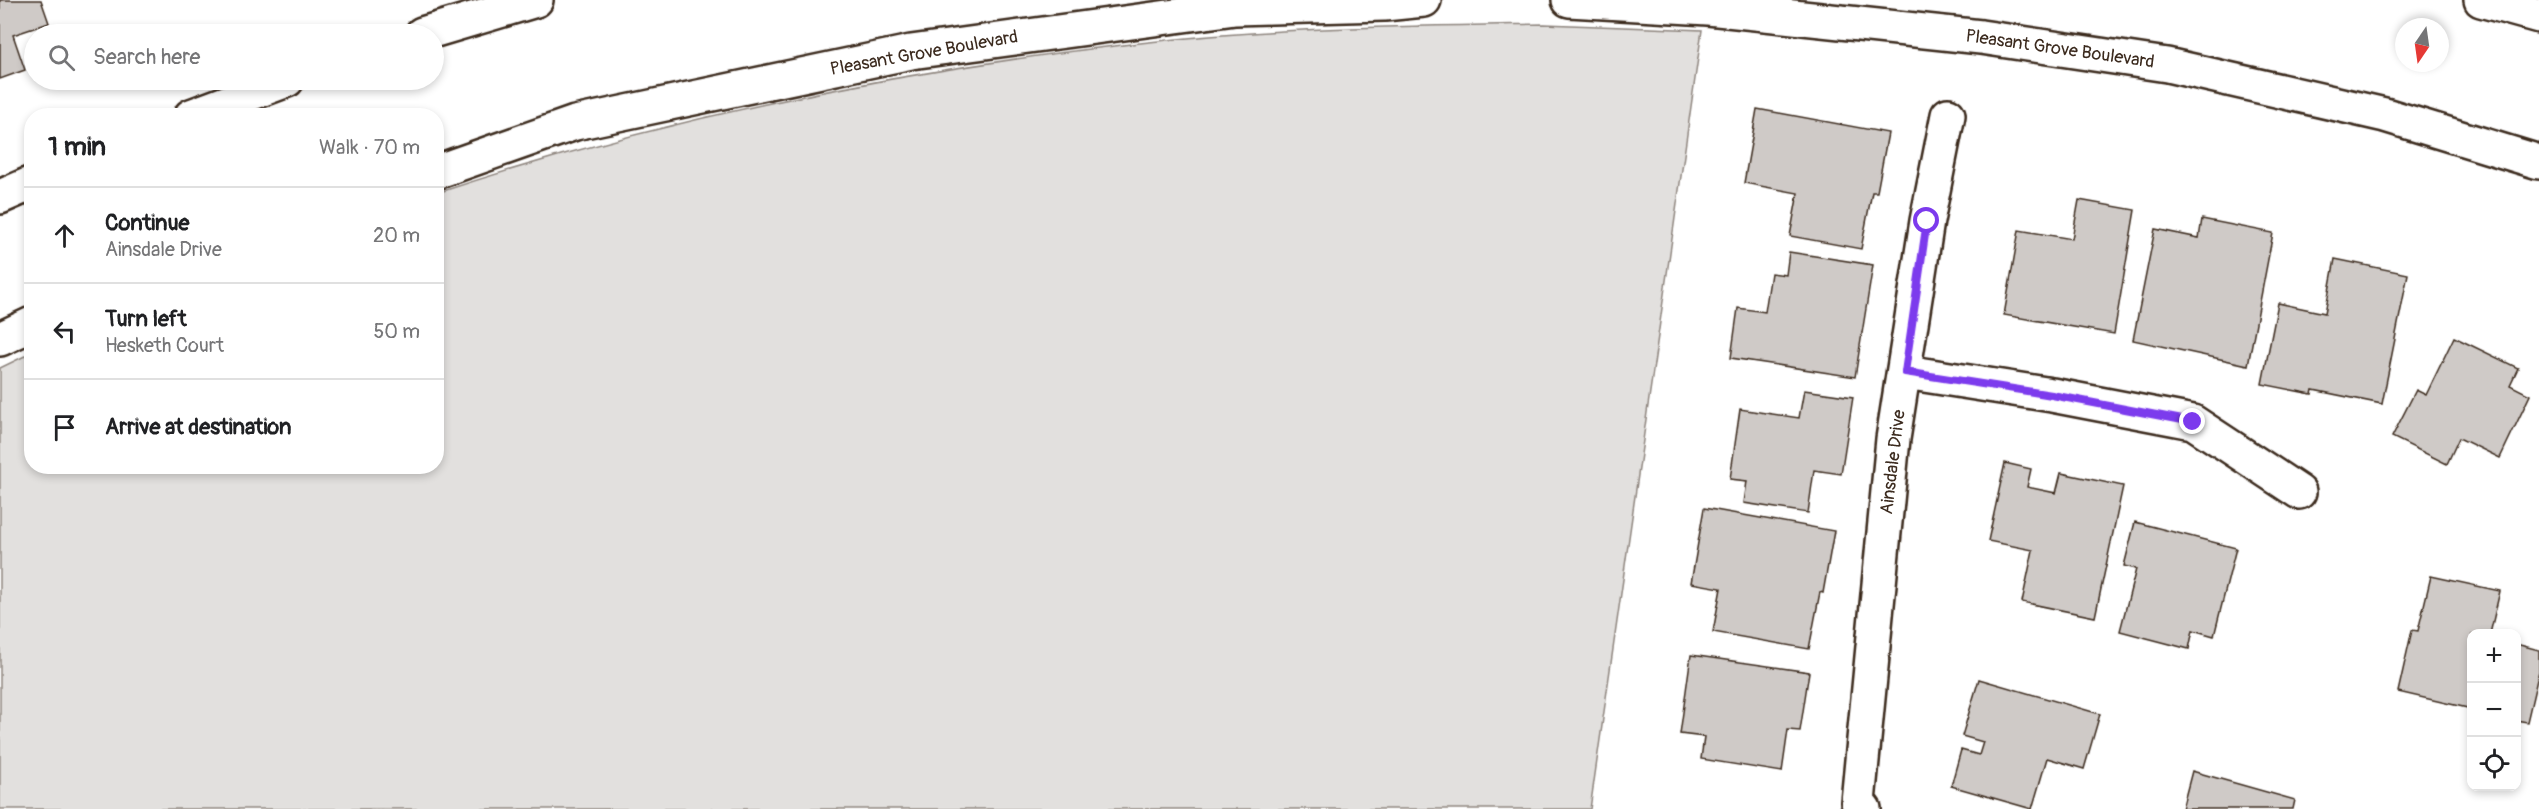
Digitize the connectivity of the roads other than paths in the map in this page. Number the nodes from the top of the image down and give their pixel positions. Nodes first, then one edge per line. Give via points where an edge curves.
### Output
1 (536, 0) edge
2 (1424, 0) edge
3 (1569, 0) edge
4 (2481, 0) edge
5 (2539, 16) edge
6 (444, 27) edge
7 (260, 90) edge
8 (212, 108) edge
9 (1948, 115) dead end
10 (2539, 162) edge
11 (444, 169) edge
12 (24, 186) edge
13 (0, 197) edge
14 (24, 328) edge
15 (0, 339) edge
16 (1905, 372) junction
17 (2299, 492) dead end
18 (1864, 809) edge

1 - 6 main road
2 - 11 main road, Pleasant Grove Boulevard via 1236,8 911,52 575,123
3 - 10 main road, Pleasant Grove Boulevard via 1708,8 1969,36 2167,65 2385,115
4 - 5 main road
7 - 8 main road
9 - 16 main road, Ainsdale Drive via 1927,221
12 - 13 main road
14 - 15 main road
16 - 17 main road via 2193,422
16 - 18 main road, Ainsdale Drive via 1893,439 1858,802

